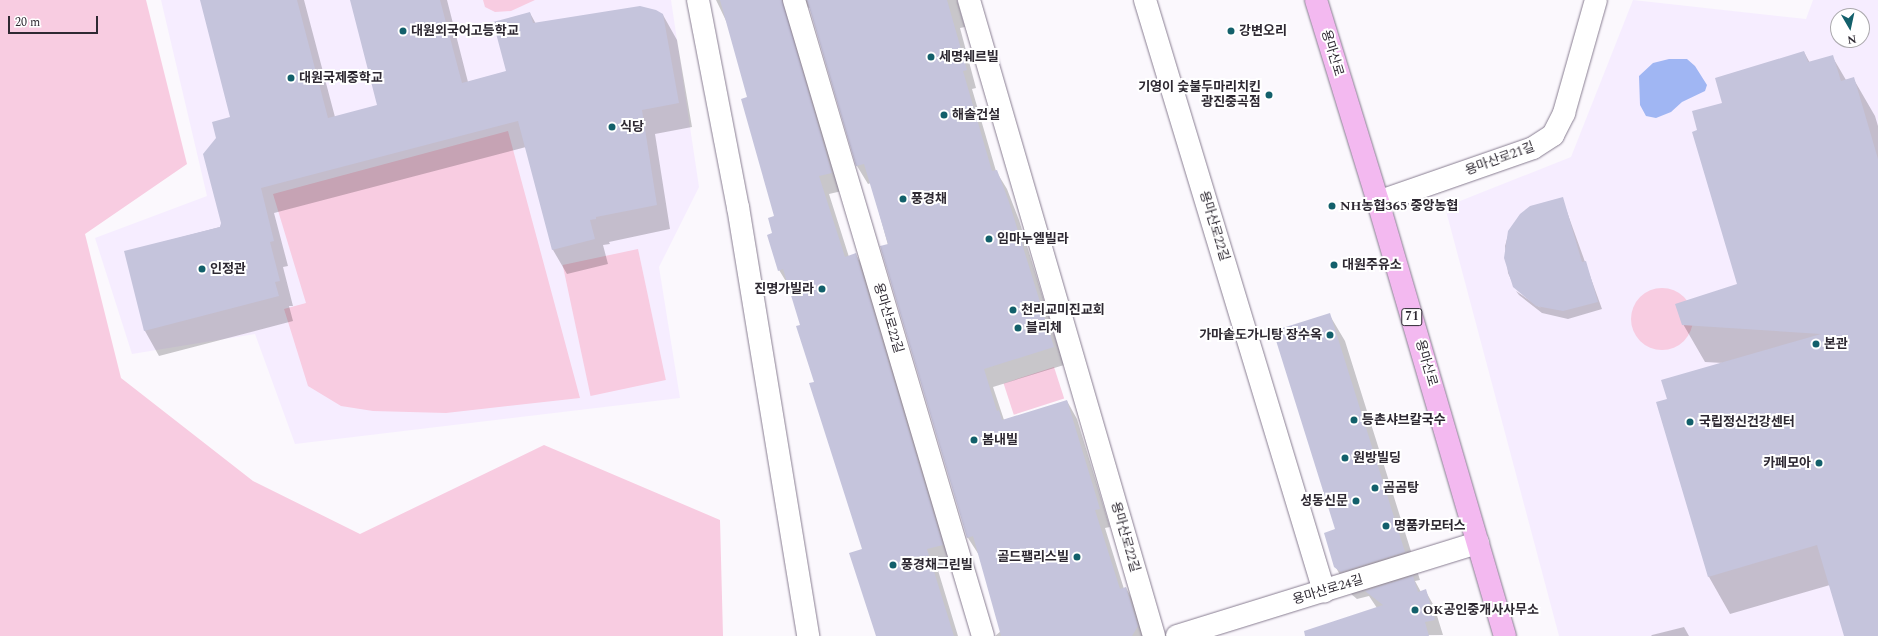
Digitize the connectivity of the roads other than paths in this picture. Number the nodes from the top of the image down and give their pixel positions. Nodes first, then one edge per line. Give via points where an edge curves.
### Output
1 (698, 0) edge
2 (794, 0) edge
3 (969, 0) edge
4 (1145, 0) edge
5 (1316, 0) edge
6 (1596, 0) edge
7 (1378, 202) junction
8 (1478, 543) junction
9 (1324, 591) junction
10 (808, 636) edge
11 (983, 636) edge
12 (1154, 636) edge
13 (1177, 636) edge
14 (1505, 636) edge

1 - 10 street via 738,206
2 - 11 street, 용마산로22길
3 - 12 street, 용마산로22길
4 - 9 street, 용마산로22길
5 - 7 main road, 용마산로 / 71
6 - 7 street, 용마산로21길 via 1564,113 1553,134 1533,148
7 - 8 main road, 용마산로 / 71
8 - 9 street, 용마산로24길
8 - 14 main road, 용마산로 / 71
9 - 13 street, 용마산로24길

